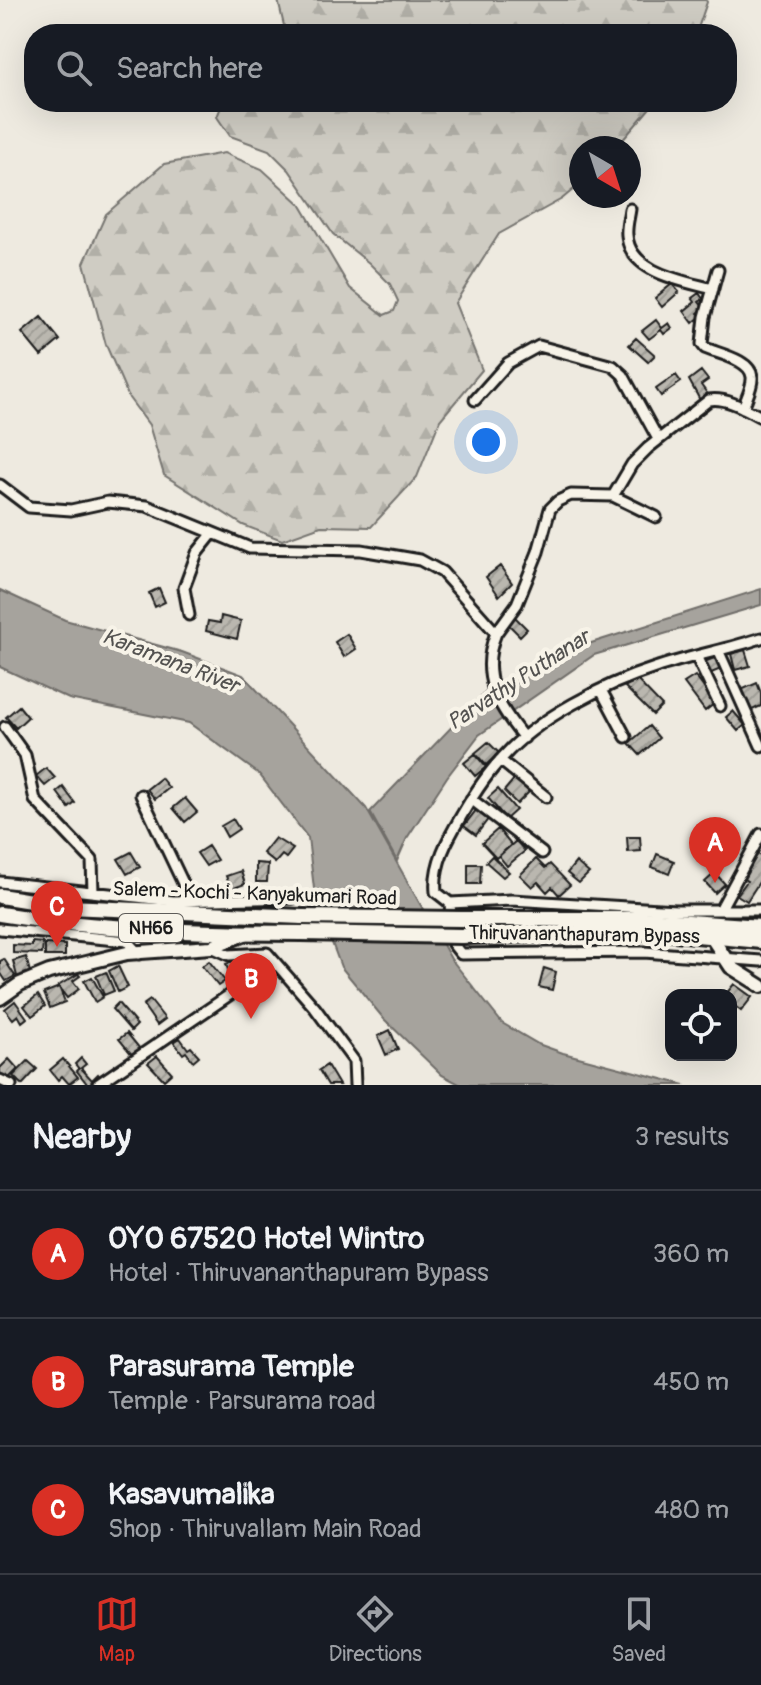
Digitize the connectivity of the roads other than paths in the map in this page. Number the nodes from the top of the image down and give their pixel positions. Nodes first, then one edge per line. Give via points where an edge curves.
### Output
1 (630, 209) dead end
2 (718, 270) dead end
3 (713, 289) junction
4 (475, 400) dead end
5 (743, 408) junction
6 (761, 417) edge
7 (658, 439) junction
8 (0, 485) edge
9 (613, 496) junction
10 (656, 517) dead end
11 (213, 533) junction
12 (189, 615) dead end
13 (496, 633) junction
14 (761, 638) edge
15 (719, 652) junction
16 (697, 658) junction
17 (601, 690) junction
18 (720, 706) dead end
19 (5, 727) dead end
20 (626, 737) dead end
21 (524, 738) junction
22 (761, 746) edge
23 (500, 760) junction
24 (141, 795) dead end
25 (546, 797) dead end
26 (471, 799) junction
27 (761, 834) edge
28 (542, 853) dead end
29 (0, 882) edge
30 (93, 892) junction
31 (0, 896) edge
32 (293, 898) dead end
33 (191, 900) junction
34 (450, 903) junction
35 (720, 910) junction
36 (761, 910) edge
37 (0, 914) edge
38 (461, 919) joint
39 (761, 927) edge
40 (0, 929) edge
41 (246, 933) junction
42 (461, 936) joint
43 (712, 938) junction
44 (761, 941) edge
45 (211, 947) junction
46 (139, 954) junction
47 (723, 957) junction
48 (761, 961) edge
49 (275, 964) junction
50 (761, 986) edge
51 (0, 998) edge
52 (0, 1080) edge
53 (11, 1085) edge
54 (97, 1085) edge
55 (355, 1085) edge

1 - 3 street via 627,234 638,257 661,274
2 - 3 street
3 - 5 street via 702,344 751,373
4 - 7 street via 508,363 539,346 613,366 628,382
5 - 6 street
5 - 7 street via 709,400
7 - 9 street via 632,464
8 - 11 street via 29,507 71,510 108,502 147,506
9 - 10 street
9 - 13 street via 571,495 550,509 522,592
11 - 12 street via 197,553 184,588
11 - 13 street via 250,548 361,550 420,560 442,572
13 - 21 street via 489,652 492,684
14 - 15 street
15 - 16 street
15 - 22 street
16 - 17 street
16 - 18 street
17 - 20 street
17 - 21 street
19 - 30 street via 25,755 35,800 92,860
21 - 23 street
23 - 25 street
23 - 26 street
24 - 33 street
26 - 28 street
26 - 34 street, Thiruvananthapuram Bypass via 438,865 436,892
27 - 35 street
29 - 30 street
30 - 33 street
31 - 38 highway, Salem - Kochi - Kanyakumari Road / NH66, bridge via 68,907
32 - 33 street
34 - 35 street, Thiruvananthapuram Bypass via 512,900
34 - 47 street, Thiruvananthapuram Bypass via 453,944 461,954 644,952
35 - 36 street, Thiruvananthapuram Bypass
37 - 41 highway, Salem - Kochi - Kanyakumari Road / NH66 via 62,924
38 - 39 highway, Thiruvananthapuram Bypass / NH66 via 645,919
40 - 46 street via 127,941
41 - 42 highway, Salem - Kochi - Kanyakumari Road / NH66, bridge
41 - 45 main road
42 - 43 highway, Thiruvananthapuram Bypass / NH66 via 654,931
43 - 44 highway, Thiruvananthapuram Bypass / NH66
43 - 47 main road
45 - 46 main road
45 - 49 street via 229,955 267,953
46 - 51 main road via 49,972
47 - 48 street, Thiruvananthapuram Bypass
47 - 50 main road
49 - 54 street
49 - 55 street via 354,1061
52 - 53 street

